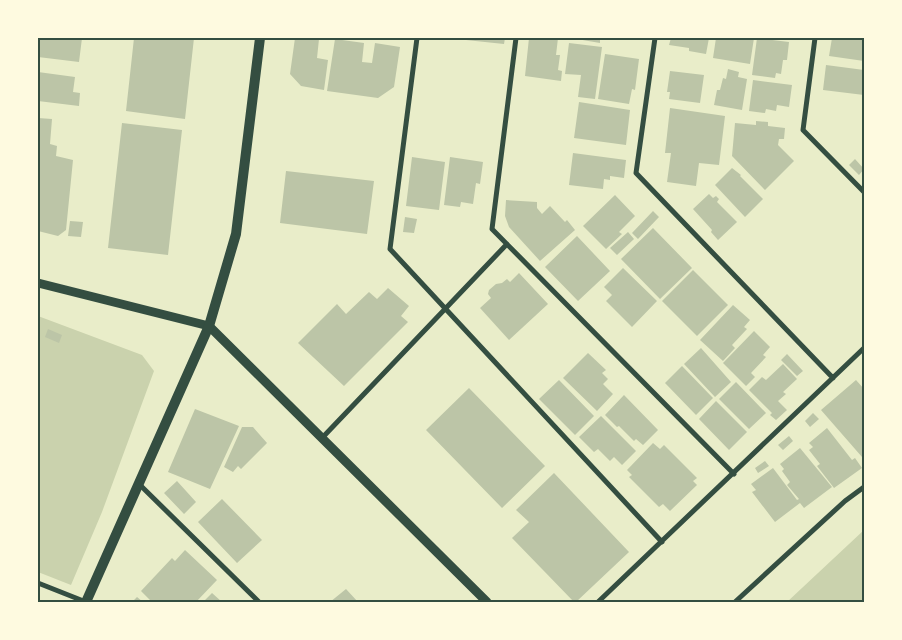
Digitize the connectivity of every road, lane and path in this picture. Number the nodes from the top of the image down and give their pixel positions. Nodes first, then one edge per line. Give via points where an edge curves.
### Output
1 (260, 38) edge
2 (417, 38) edge
3 (516, 38) edge
4 (655, 38) edge
5 (815, 38) edge
6 (864, 192) edge
7 (507, 244) junction
8 (38, 283) edge
9 (446, 308) junction
10 (209, 326) junction
11 (864, 348) edge
12 (833, 378) junction
13 (322, 438) junction
14 (734, 474) junction
15 (139, 484) junction
16 (864, 488) edge
17 (662, 542) junction
18 (38, 583) edge
19 (86, 602) edge
20 (259, 602) edge
21 (487, 602) edge
22 (598, 602) edge
23 (735, 602) edge

1 - 10 main road via 236,234
2 - 9 street via 390,249
3 - 7 street via 492,229
4 - 12 street via 636,173
5 - 6 street via 803,130
7 - 9 street
7 - 14 street
8 - 10 street
9 - 13 street
9 - 17 street
10 - 13 street
10 - 15 main road
11 - 12 street
12 - 14 street
13 - 21 street
14 - 17 street
15 - 19 main road
15 - 20 street
16 - 23 street via 845,501
17 - 22 street
18 - 19 street

